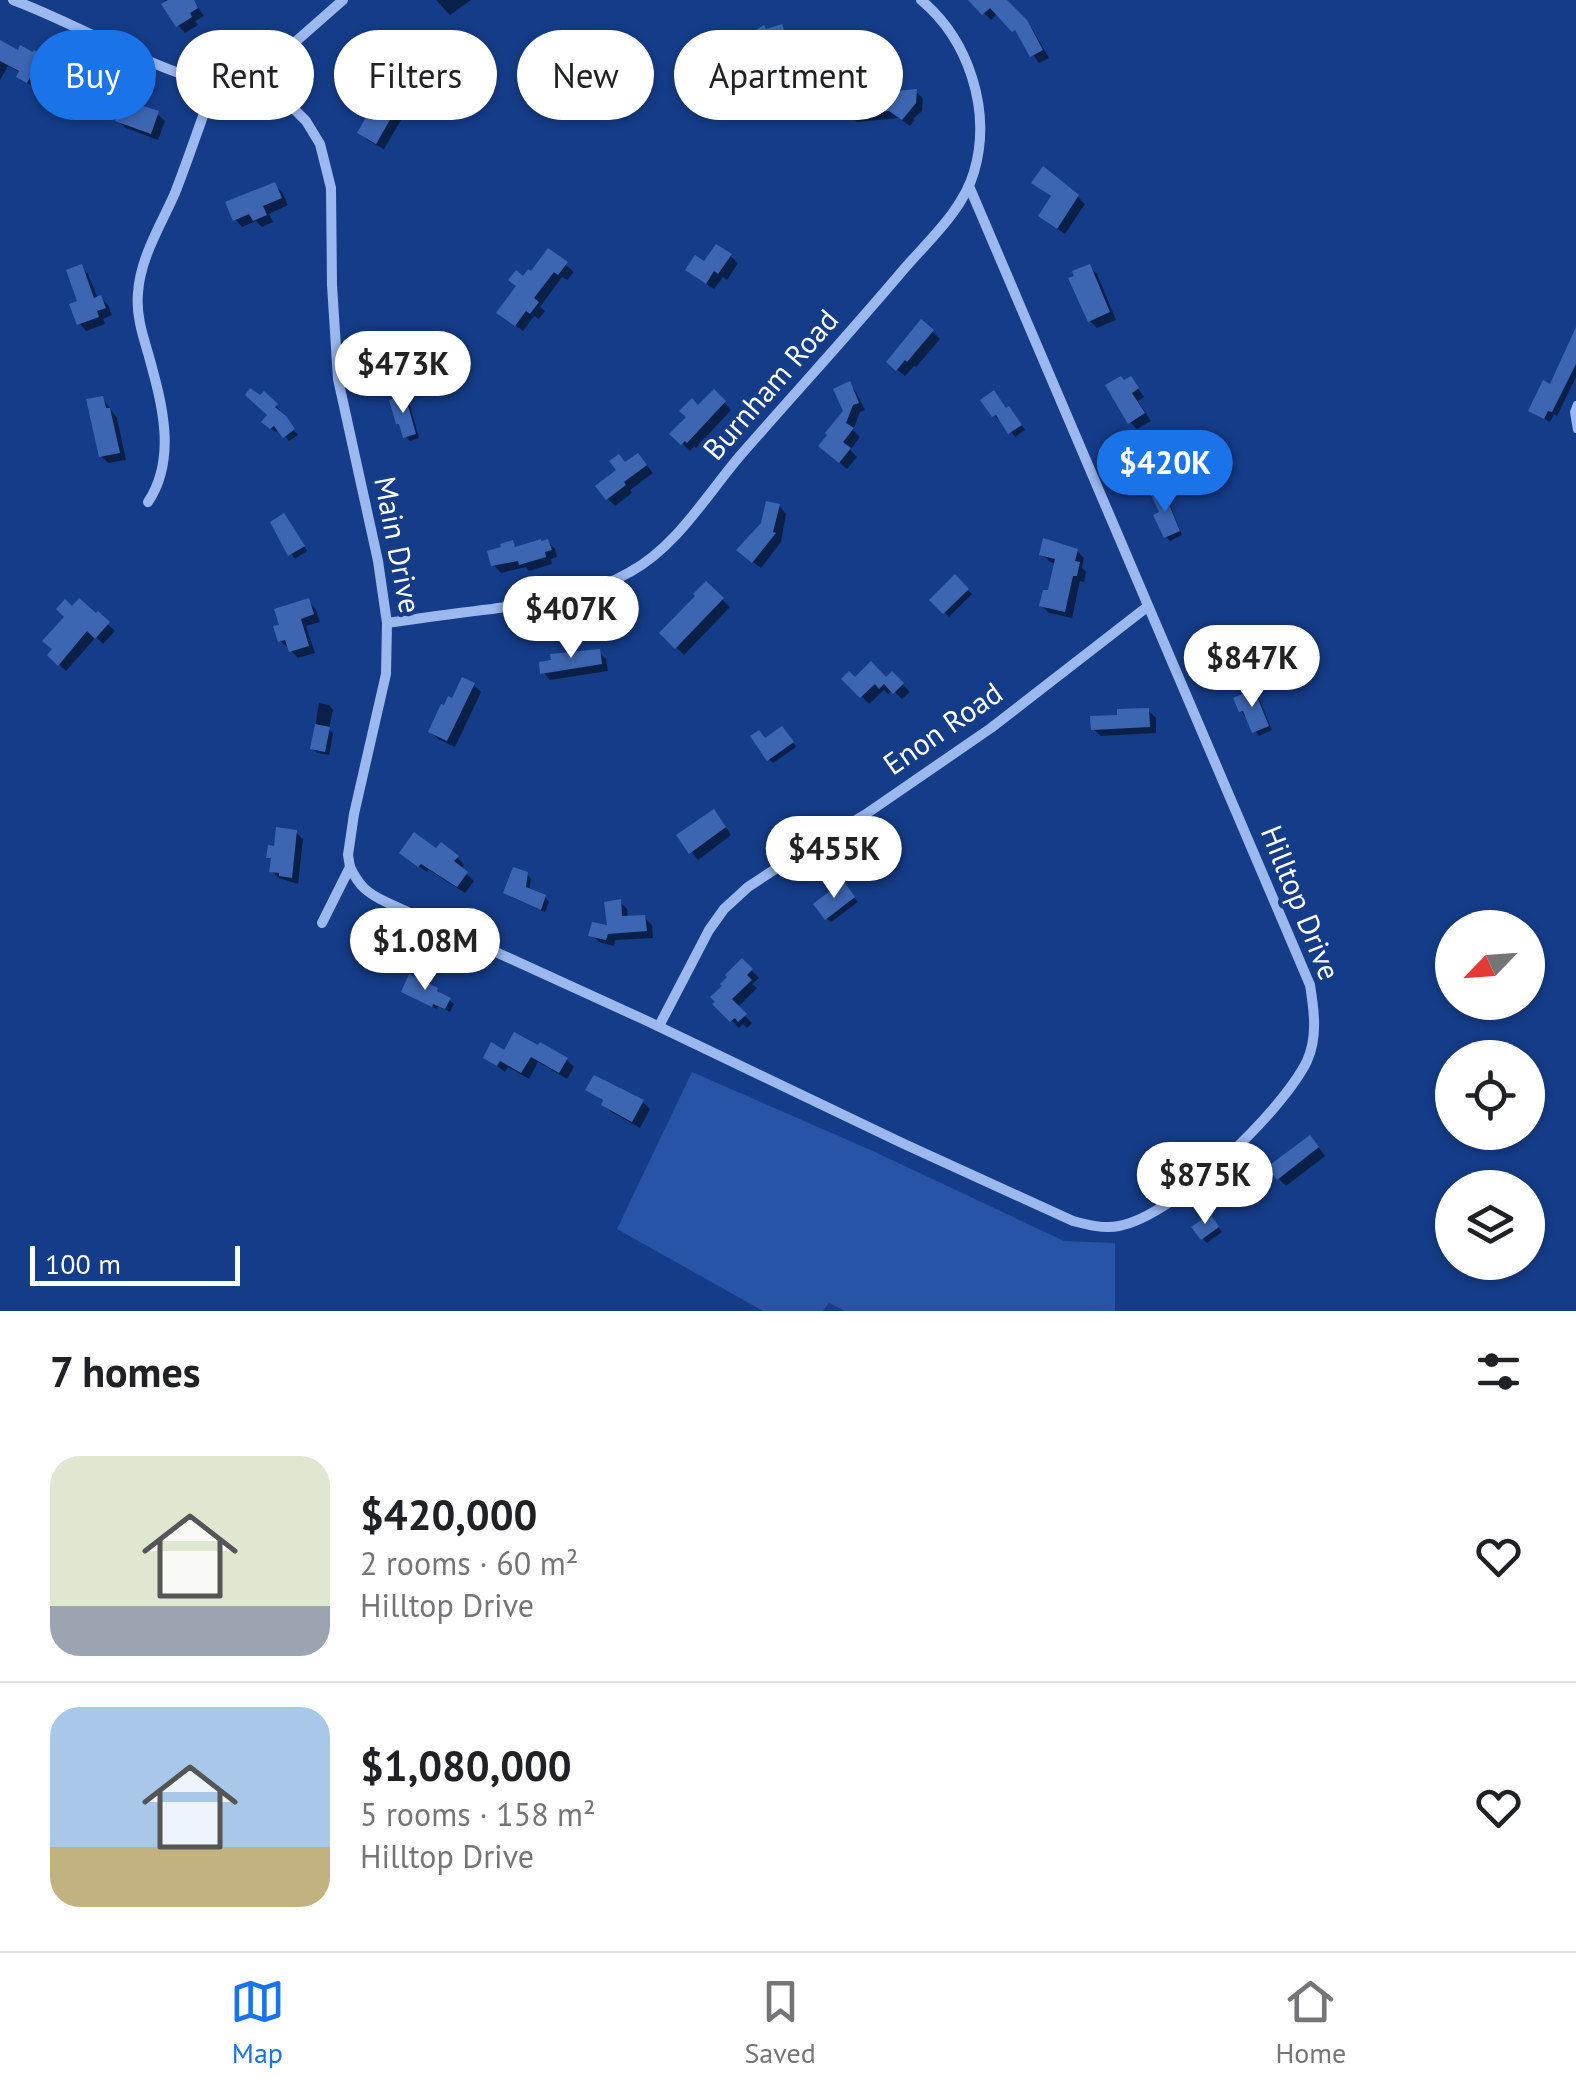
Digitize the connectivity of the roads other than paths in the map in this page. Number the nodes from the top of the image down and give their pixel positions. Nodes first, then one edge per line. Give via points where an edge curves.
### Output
1 (13, 0) edge
2 (343, 0) edge
3 (921, 0) edge
4 (308, 30) edge
5 (176, 71) edge
6 (201, 120) edge
7 (305, 120) edge
8 (970, 186) junction
9 (1576, 404) edge
10 (1576, 430) edge
11 (148, 502) dead end
12 (1147, 607) junction
13 (387, 623) junction
14 (350, 867) junction
15 (322, 923) dead end
16 (659, 1026) junction

1 - 5 street
2 - 4 street
3 - 8 street, Burnham Road via 946,26 973,78 980,131
6 - 11 street via 137,296 165,441
7 - 13 street, Main Drive via 320,144 331,188 338,378
8 - 12 street, Hilltop Drive
8 - 13 street, Burnham Road via 848,336 663,548 635,570 559,600
9 - 10 lane
12 - 16 street, Enon Road via 991,728 748,887 709,930
12 - 16 street, Hilltop Drive via 1290,933 1314,1008 1307,1062 1253,1132 1204,1176 1143,1219 1093,1226 1047,1211
13 - 14 street, Main Drive via 386,674 354,814
14 - 15 street, Main Drive
14 - 16 street, Hilltop Drive via 366,892

